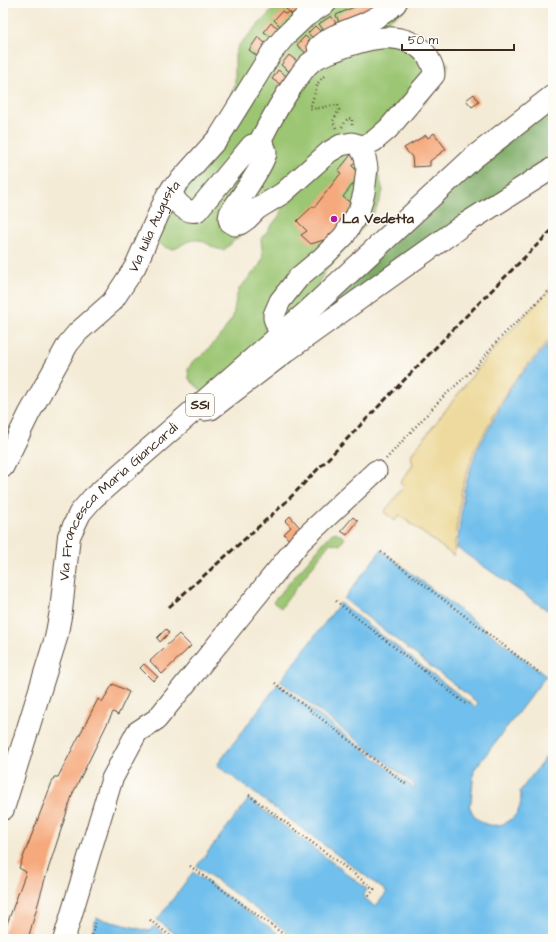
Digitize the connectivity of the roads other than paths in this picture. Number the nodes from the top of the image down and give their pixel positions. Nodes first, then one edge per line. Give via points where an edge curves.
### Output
1 (326, 3) edge
2 (396, 3) edge
3 (319, 67) junction
4 (553, 96) edge
5 (259, 143) junction
6 (365, 146) junction
7 (553, 168) edge
8 (172, 188) junction
9 (280, 336) junction
10 (202, 408) junction
11 (3, 467) edge
12 (376, 471) road end
13 (3, 808) edge
14 (64, 939) edge

1 - 8 street, Via Iulia Augusta via 305,17 286,35 268,57 219,137
2 - 3 street via 366,23 341,32 320,44 313,51
3 - 5 street via 293,83
3 - 6 street via 324,55 366,40 381,38 412,43 427,56 434,75 388,129
4 - 9 main road, Via Francesca Maria Giancardi / SS1 via 473,158
5 - 6 street via 266,153 230,213 228,219 235,225 283,193 329,152 341,145 355,143
5 - 8 street via 252,145 197,211 187,210 176,200
6 - 9 street via 367,168 359,211 344,236 299,277 280,301 274,318
7 - 10 street via 463,225 287,351 212,409
8 - 11 street, Via Iulia Augusta via 165,198 135,267 112,302 68,344
9 - 10 main road, Via Francesca Maria Giancardi / SS1
10 - 13 main road, Via Francesca Maria Giancardi / SS1 via 93,498 74,525 69,536 56,638
12 - 14 street via 301,541 157,719 137,732 112,778

